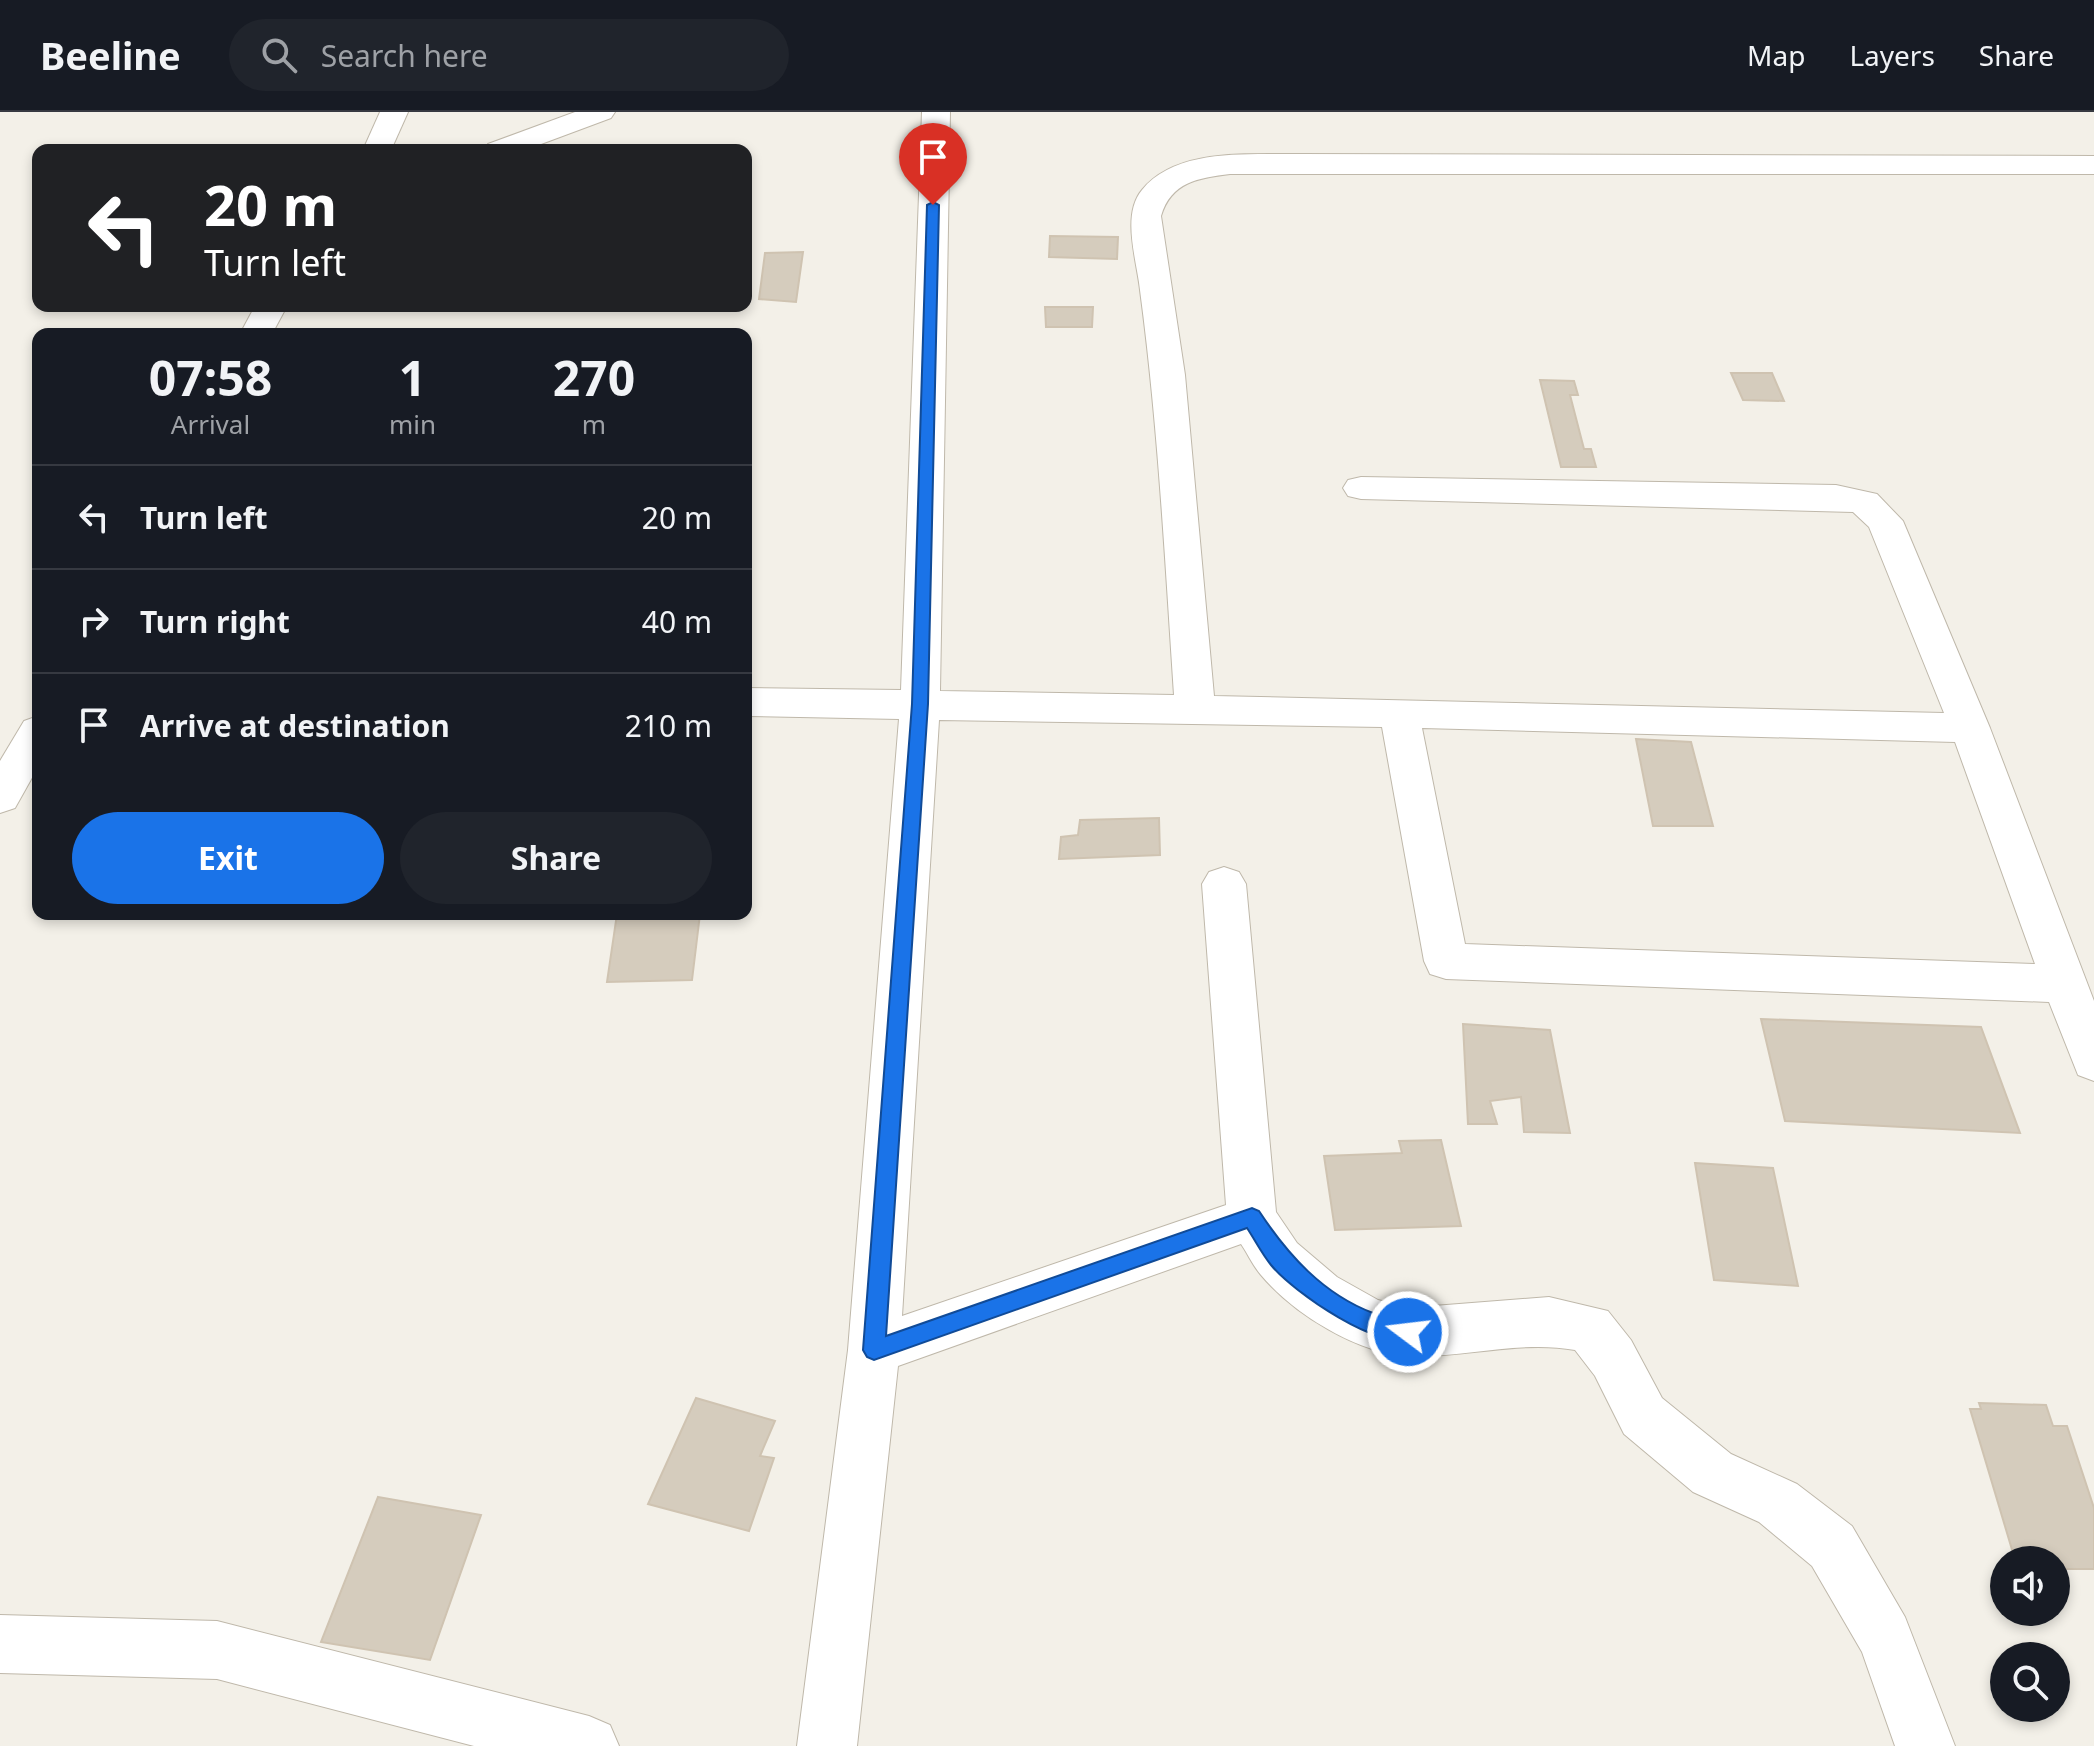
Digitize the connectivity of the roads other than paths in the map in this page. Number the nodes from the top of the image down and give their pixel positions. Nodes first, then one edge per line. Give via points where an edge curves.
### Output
1 (394, 112) edge
2 (601, 112) edge
3 (936, 112) edge
4 (380, 144) edge
5 (514, 144) edge
6 (2094, 165) edge
7 (1361, 488) dead end
8 (752, 702) edge
9 (920, 704) junction
10 (1195, 709) junction
11 (1399, 713) junction
12 (1970, 728) junction
13 (32, 741) edge
14 (0, 797) edge
15 (1224, 884) dead end
16 (2065, 984) junction
17 (2094, 1061) edge
18 (1252, 1218) junction
19 (874, 1350) junction
20 (0, 1644) edge
21 (589, 1746) edge
22 (827, 1746) edge
23 (1925, 1746) edge

1 - 4 street
2 - 5 street
3 - 9 street
6 - 10 street via 1296,163 1209,167 1158,186 1147,199 1146,216 1168,375
7 - 12 street via 1836,497 1864,502 1885,521
8 - 9 street
9 - 10 street
9 - 19 street
10 - 11 street
11 - 12 street
11 - 16 street via 1446,961
12 - 16 street
13 - 14 street
15 - 18 street
16 - 17 street
18 - 19 street
18 - 23 street via 1279,1259 1319,1294 1368,1322 1408,1332 1549,1321 1590,1328 1613,1358 1643,1416 1712,1473 1778,1503 1832,1546 1885,1637
19 - 22 street
20 - 21 street via 217,1650

